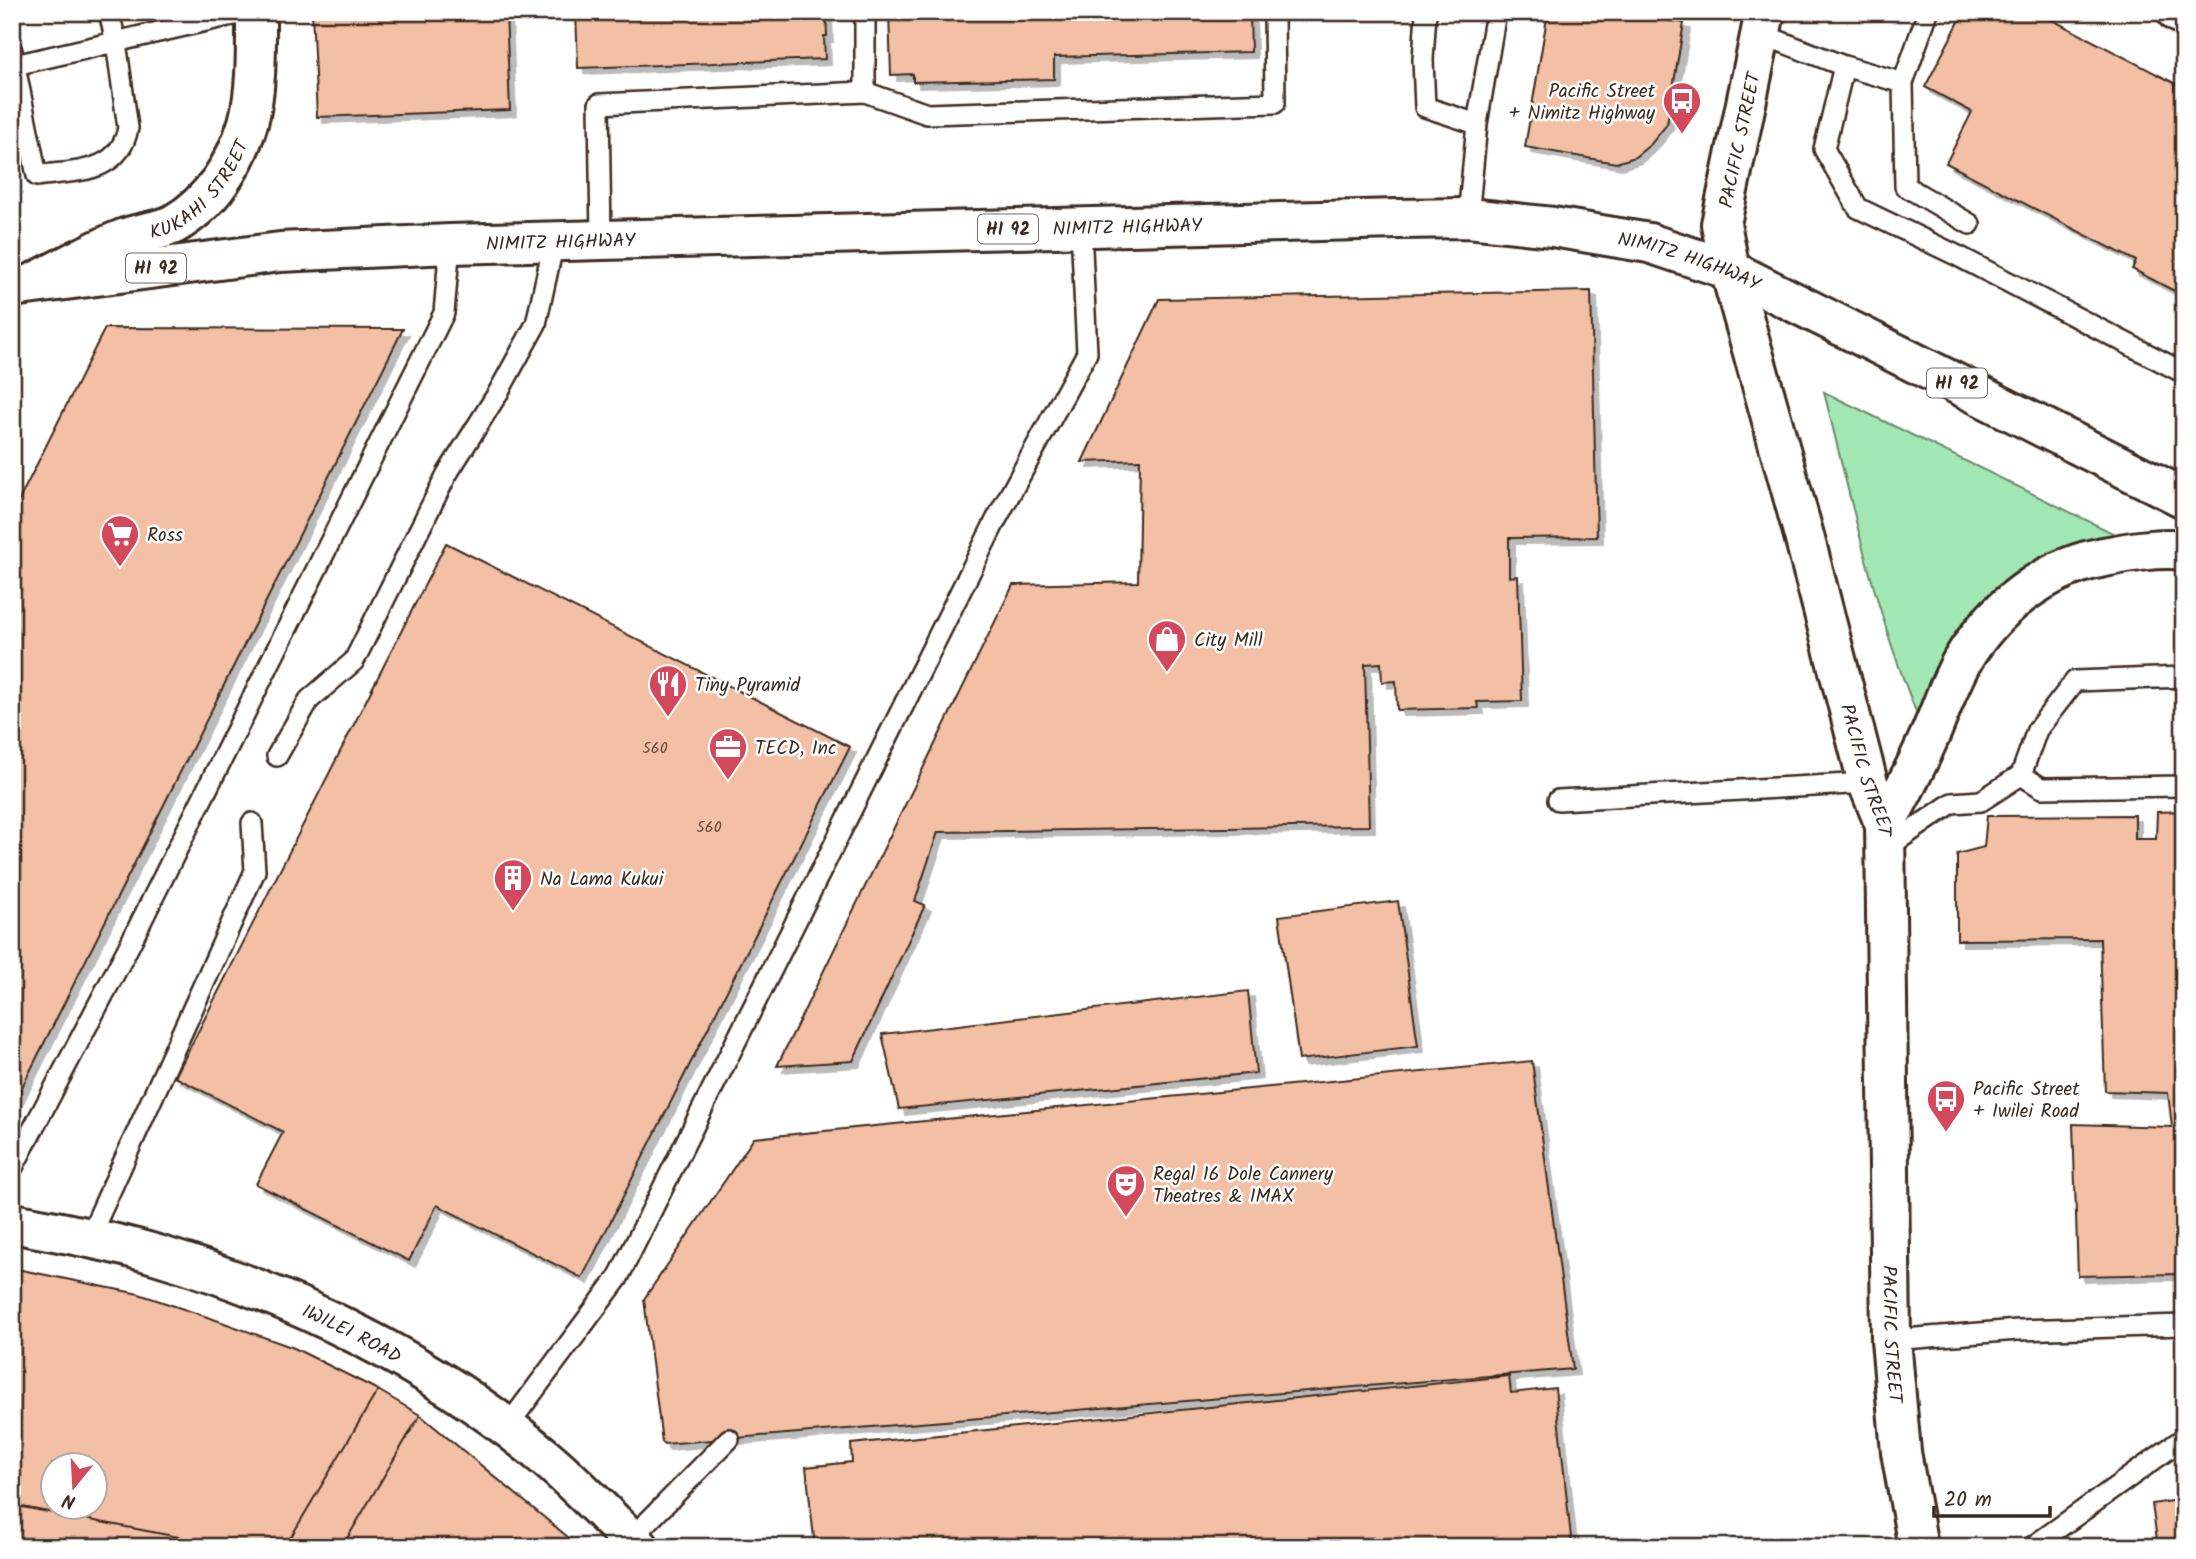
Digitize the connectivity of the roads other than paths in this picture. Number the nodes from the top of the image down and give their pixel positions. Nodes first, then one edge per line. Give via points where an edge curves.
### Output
1 (109, 12) edge
2 (255, 12) edge
3 (865, 12) edge
4 (1274, 12) edge
5 (1426, 12) edge
6 (1496, 12) edge
7 (1928, 12) edge
8 (2177, 12) edge
9 (2184, 16) edge
10 (1763, 23) edge
11 (116, 42) junction
12 (14, 58) edge
13 (1844, 66) junction
14 (1903, 83) junction
15 (865, 92) junction
16 (1477, 124) junction
17 (1468, 218) junction
18 (1970, 224) dead end
19 (1081, 228) junction
20 (601, 240) junction
21 (554, 242) junction
22 (450, 244) junction
23 (1730, 270) junction
24 (22, 285) edge
25 (2184, 373) edge
26 (2184, 498) edge
27 (2184, 550) edge
28 (2184, 677) edge
29 (277, 756) dead end
30 (2021, 775) junction
31 (1868, 783) junction
32 (2184, 786) edge
33 (1558, 800) dead end
34 (252, 823) dead end
35 (1885, 837) junction
36 (12, 1170) edge
37 (12, 1223) edge
38 (89, 1238) junction
39 (2184, 1325) edge
40 (1891, 1340) junction
41 (506, 1428) junction
42 (2184, 1438) edge
43 (729, 1439) dead end
44 (635, 1543) edge
45 (1918, 1547) edge
46 (2032, 1547) edge

1 - 11 lane
2 - 11 lane
2 - 24 main road, KUKAHI STREET via 256,65 248,122 220,182 198,207 171,225 124,238
3 - 15 lane
4 - 15 lane via 1275,103 927,114
5 - 16 lane via 1425,107
6 - 16 lane
7 - 14 lane
8 - 9 main road
10 - 13 lane
10 - 23 main road, PACIFIC STREET via 1721,224
11 - 12 lane
11 - 12 lane via 128,128 119,152 102,166 37,176
13 - 14 lane
13 - 25 lane via 1824,149 1858,208
14 - 18 lane via 1905,186
15 - 20 lane via 599,104
16 - 17 lane
17 - 19 main road, NIMITZ HIGHWAY / HI 92
17 - 23 main road, NIMITZ HIGHWAY / HI 92 via 1648,243
19 - 20 main road, NIMITZ HIGHWAY / HI 92
19 - 41 lane via 1087,352 996,520 618,1278
20 - 21 main road, NIMITZ HIGHWAY / HI 92
21 - 22 main road, NIMITZ HIGHWAY / HI 92
21 - 29 lane via 536,324 447,474 354,661 309,700
22 - 24 main road, NIMITZ HIGHWAY / HI 92 via 280,252
22 - 36 lane via 444,313
23 - 26 main road, NIMITZ HIGHWAY / HI 92
23 - 31 main road, PACIFIC STREET
27 - 35 main road via 2089,560 2037,583 1994,618 1947,692
28 - 30 lane via 2075,681 2037,730
30 - 32 lane via 2042,788
30 - 35 lane via 1981,801 1952,803
31 - 33 lane
31 - 35 main road, PACIFIC STREET
34 - 38 lane via 255,871
35 - 40 main road, PACIFIC STREET
37 - 38 main road, IWILEI ROAD
38 - 41 main road, IWILEI ROAD via 157,1255 289,1303 420,1370
39 - 40 lane
40 - 45 main road, PACIFIC STREET via 1901,1452
41 - 44 main road, IWILEI ROAD via 547,1459
42 - 46 lane
43 - 44 lane

